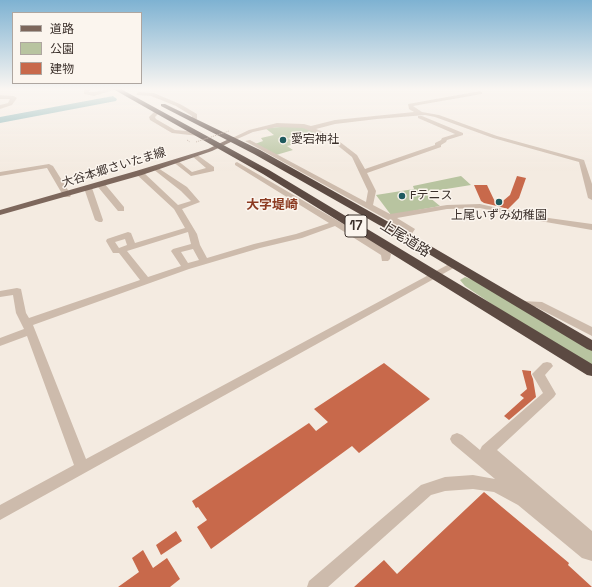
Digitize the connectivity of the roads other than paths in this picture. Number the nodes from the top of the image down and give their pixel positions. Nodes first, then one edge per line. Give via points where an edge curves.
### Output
1 (166, 116) edge
2 (188, 116) edge
3 (390, 116) edge
4 (422, 116) edge
5 (438, 116) edge
6 (312, 128) junction
7 (231, 135) junction
8 (248, 142) dead end
9 (219, 145) junction
10 (261, 151) junction
11 (194, 155) junction
12 (175, 161) junction
13 (237, 164) dead end
14 (155, 168) junction
15 (364, 172) junction
16 (139, 173) junction
17 (0, 174) edge
18 (263, 175) junction
19 (174, 182) junction
20 (101, 185) junction
21 (156, 187) junction
22 (88, 188) junction
23 (67, 195) junction
24 (592, 198) edge
25 (369, 206) junction
26 (177, 208) junction
27 (121, 209) dead end
28 (0, 213) edge
29 (388, 217) junction
30 (99, 220) dead end
31 (336, 223) junction
32 (592, 227) edge
33 (189, 228) junction
34 (406, 236) junction
35 (377, 243) junction
36 (196, 245) junction
37 (132, 246) junction
38 (121, 250) junction
39 (385, 258) dead end
40 (205, 262) junction
41 (454, 265) junction
42 (186, 267) junction
43 (436, 275) junction
44 (146, 282) junction
45 (0, 294) edge
46 (521, 304) junction
47 (28, 327) junction
48 (592, 332) edge
49 (0, 342) edge
50 (592, 346) edge
51 (547, 366) dead end
52 (592, 371) edge
53 (457, 439) dead end
54 (82, 468) junction
55 (523, 500) junction
56 (0, 513) edge
57 (592, 541) edge
58 (592, 553) edge
59 (315, 587) edge

1 - 9 highway, 上尾道路 / 17 via 198,138
2 - 7 highway, 上尾道路 / 17
3 - 6 street via 350,120
4 - 15 street via 461,134 444,139 444,142 437,144 439,146
5 - 24 street via 495,137 582,161
6 - 7 street via 277,125
6 - 15 street via 352,152
7 - 9 main road, 大谷本郷さいたま線
7 - 10 highway, 上尾道路 / 17
8 - 10 street
9 - 11 main road, 大谷本郷さいたま線
9 - 18 highway, 上尾道路 / 17
10 - 25 street
10 - 34 highway, 上尾道路 / 17
11 - 12 main road, 大谷本郷さいたま線
11 - 12 street via 210,169 191,174
12 - 14 main road, 大谷本郷さいたま線
13 - 18 street
14 - 16 main road, 大谷本郷さいたま線
14 - 19 street
15 - 25 street via 372,190
16 - 20 main road, 大谷本郷さいたま線
16 - 21 street
17 - 23 street via 49,166
18 - 31 street
18 - 35 highway, 上尾道路 / 17
19 - 21 street
19 - 26 street via 196,202
20 - 22 main road, 大谷本郷さいたま線
20 - 27 street
21 - 26 street
22 - 23 main road, 大谷本郷さいたま線
22 - 30 street
23 - 28 main road, 大谷本郷さいたま線
25 - 29 street
26 - 33 street
29 - 32 street via 447,207 480,206
29 - 34 street via 411,229
31 - 35 street
31 - 40 street
33 - 36 street
33 - 37 street
34 - 41 highway, 上尾道路 / 17
35 - 39 street via 386,254
35 - 43 highway, 上尾道路 / 17
36 - 40 street
36 - 42 street via 176,251
37 - 38 street
37 - 38 street via 128,235 110,241 116,251
38 - 44 street
40 - 42 street
41 - 43 street
41 - 46 highway, 上尾道路 / 17
42 - 44 street
43 - 52 highway, 上尾道路 / 17
43 - 54 street
44 - 47 street
45 - 47 street via 17,291 21,313
46 - 48 street via 538,304
46 - 50 highway, 上尾道路 / 17
47 - 49 street
47 - 54 street
51 - 57 street via 538,374 550,394 487,450
53 - 55 street via 525,496
54 - 56 street
55 - 58 street
55 - 59 street via 496,486 473,482 445,484 426,490

